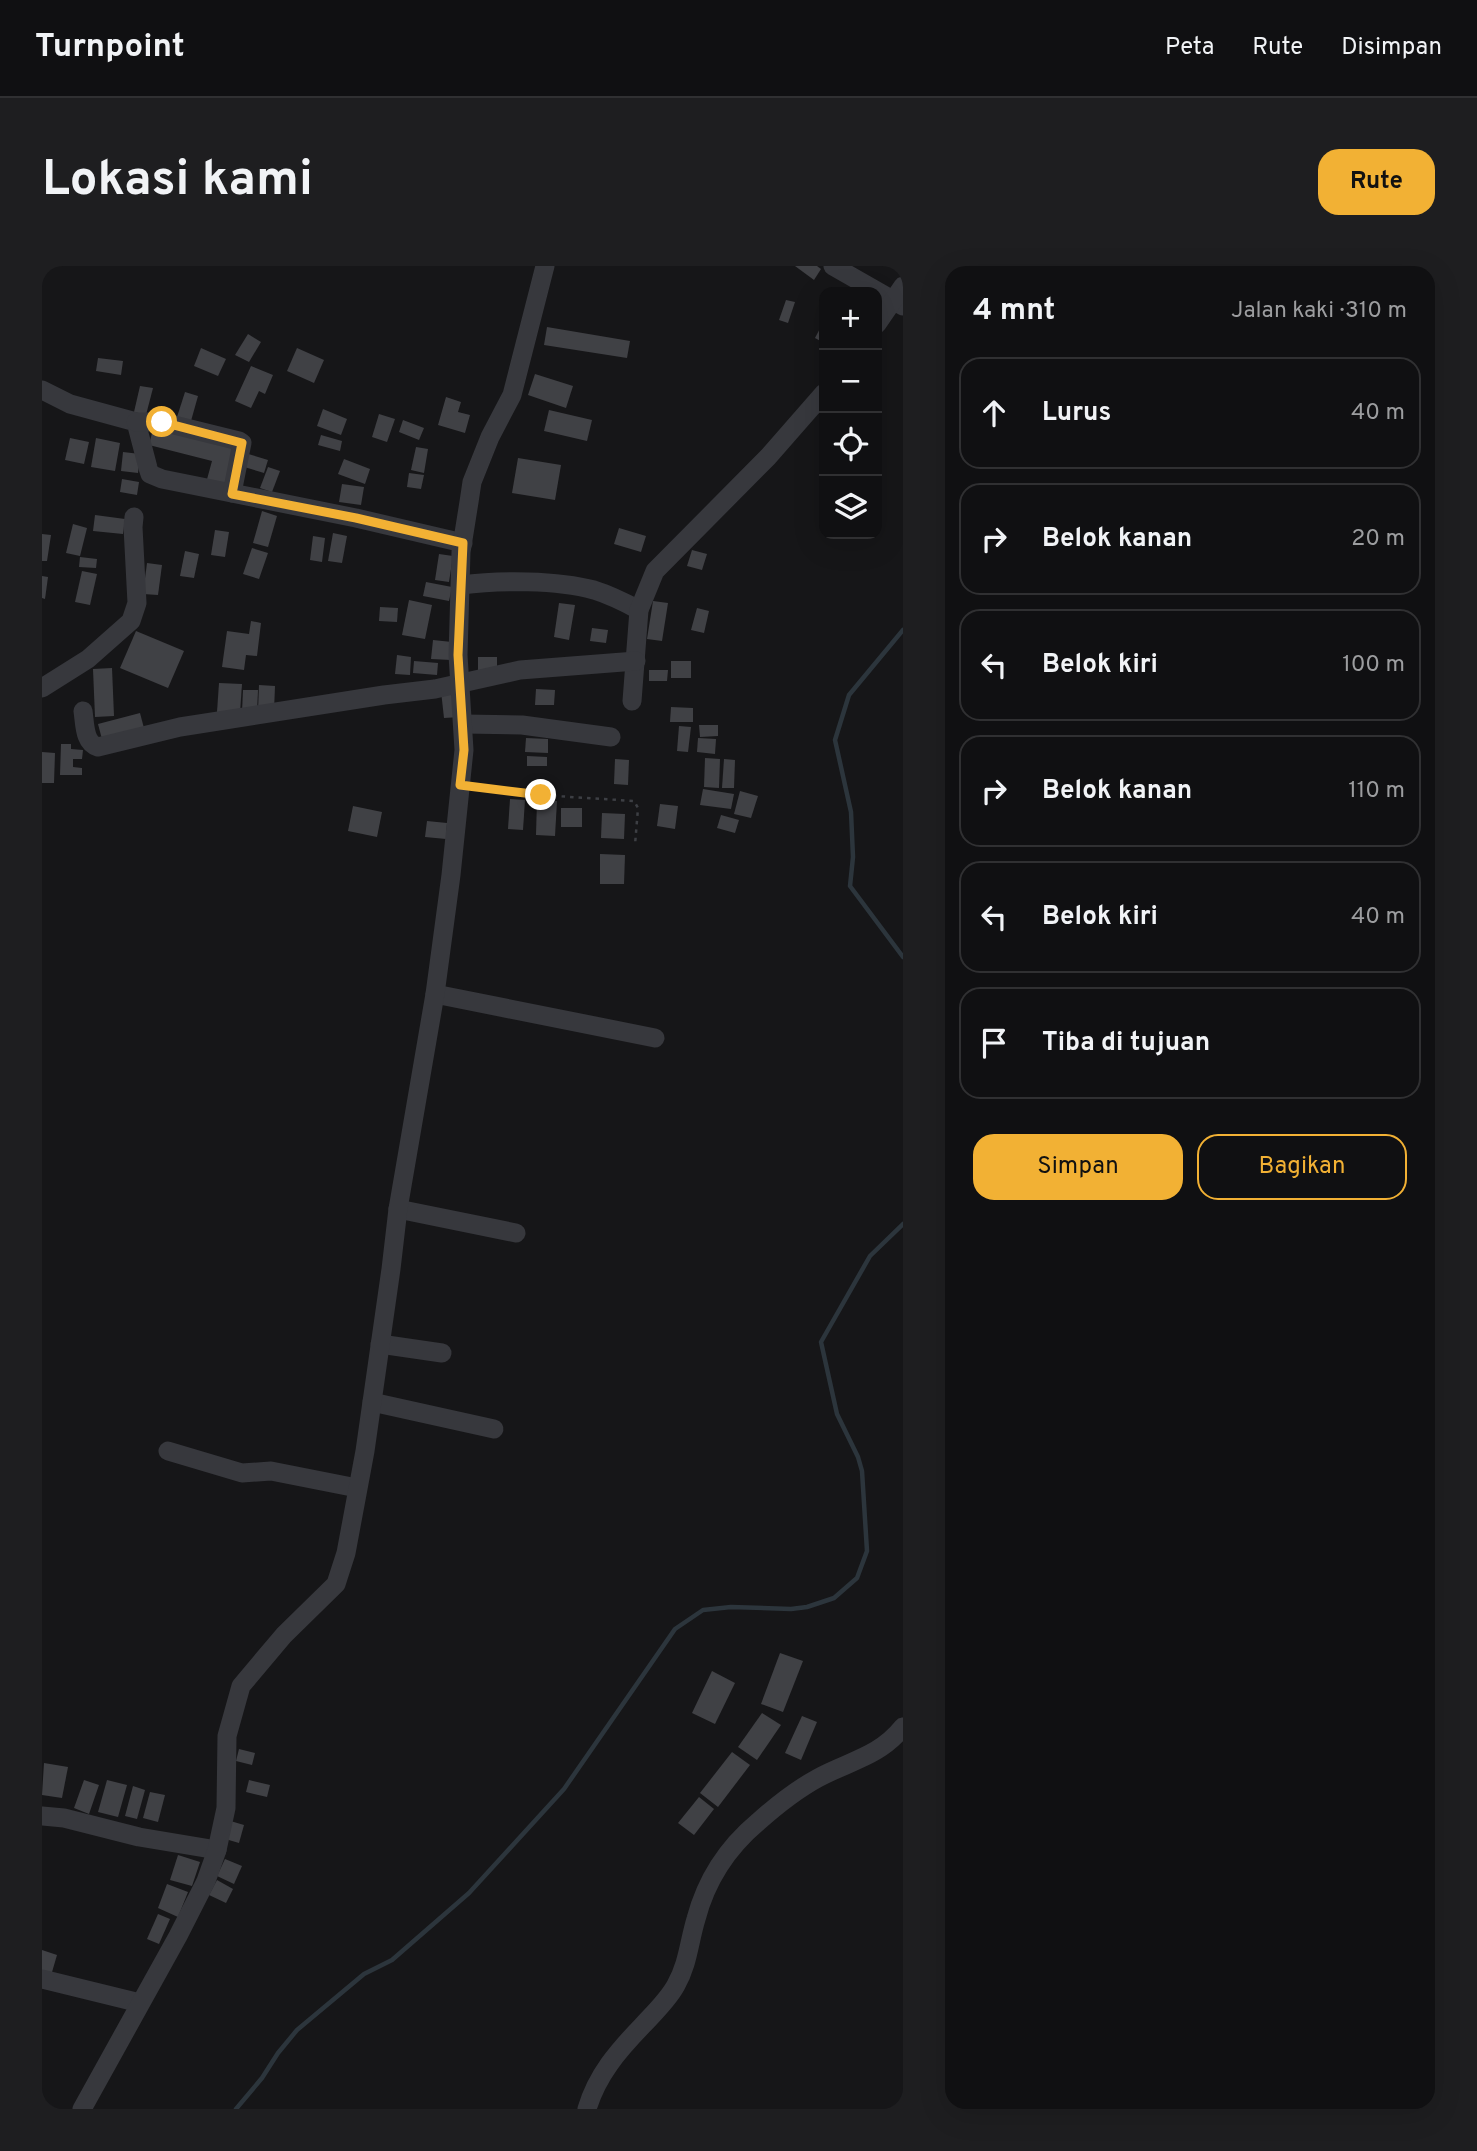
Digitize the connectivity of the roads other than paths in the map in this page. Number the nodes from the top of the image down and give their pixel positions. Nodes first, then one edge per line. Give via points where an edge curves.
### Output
1 (545, 266) edge
2 (833, 266) edge
3 (900, 297) edge
4 (882, 318) edge
5 (42, 390) edge
6 (819, 399) edge
7 (136, 422) junction
8 (232, 494) junction
9 (135, 517) dead end
10 (463, 543) junction
11 (461, 585) junction
12 (639, 610) junction
13 (636, 661) junction
14 (461, 682) junction
15 (42, 688) edge
16 (632, 701) dead end
17 (83, 712) dead end
18 (464, 724) junction
19 (611, 737) dead end
20 (435, 994) junction
21 (655, 1038) dead end
22 (398, 1209) junction
23 (516, 1233) dead end
24 (380, 1344) junction
25 (442, 1353) dead end
26 (372, 1402) junction
27 (494, 1429) dead end
28 (168, 1451) dead end
29 (358, 1488) junction
30 (903, 1727) edge
31 (42, 1816) edge
32 (217, 1850) junction
33 (42, 1979) edge
34 (140, 2003) junction
35 (82, 2109) edge
36 (587, 2109) edge

1 - 10 street via 512,395 472,482
2 - 3 street
3 - 4 street
5 - 7 street via 70,404
6 - 12 street via 654,571
7 - 8 street via 150,474
7 - 8 street via 162,422 242,443
8 - 10 street
9 - 15 street via 137,603 131,621 88,659
10 - 11 street
11 - 12 street via 493,581 591,589
11 - 14 street
12 - 13 street
13 - 14 street via 520,670
13 - 16 street
14 - 17 street via 180,727 99,747 88,740
14 - 18 street
18 - 19 street via 522,725
18 - 20 street
20 - 21 street
20 - 22 street
22 - 23 street
22 - 24 street
24 - 25 street
24 - 26 street
26 - 27 street
26 - 29 street
28 - 29 street via 242,1473 271,1471
29 - 32 street via 337,1584 284,1635 241,1686 227,1736 226,1808
30 - 36 street via 875,1753 817,1778 787,1798 726,1855 711,1877 675,1988 615,2056 599,2078
31 - 32 street
32 - 34 street via 196,1903
33 - 34 street
34 - 35 street

